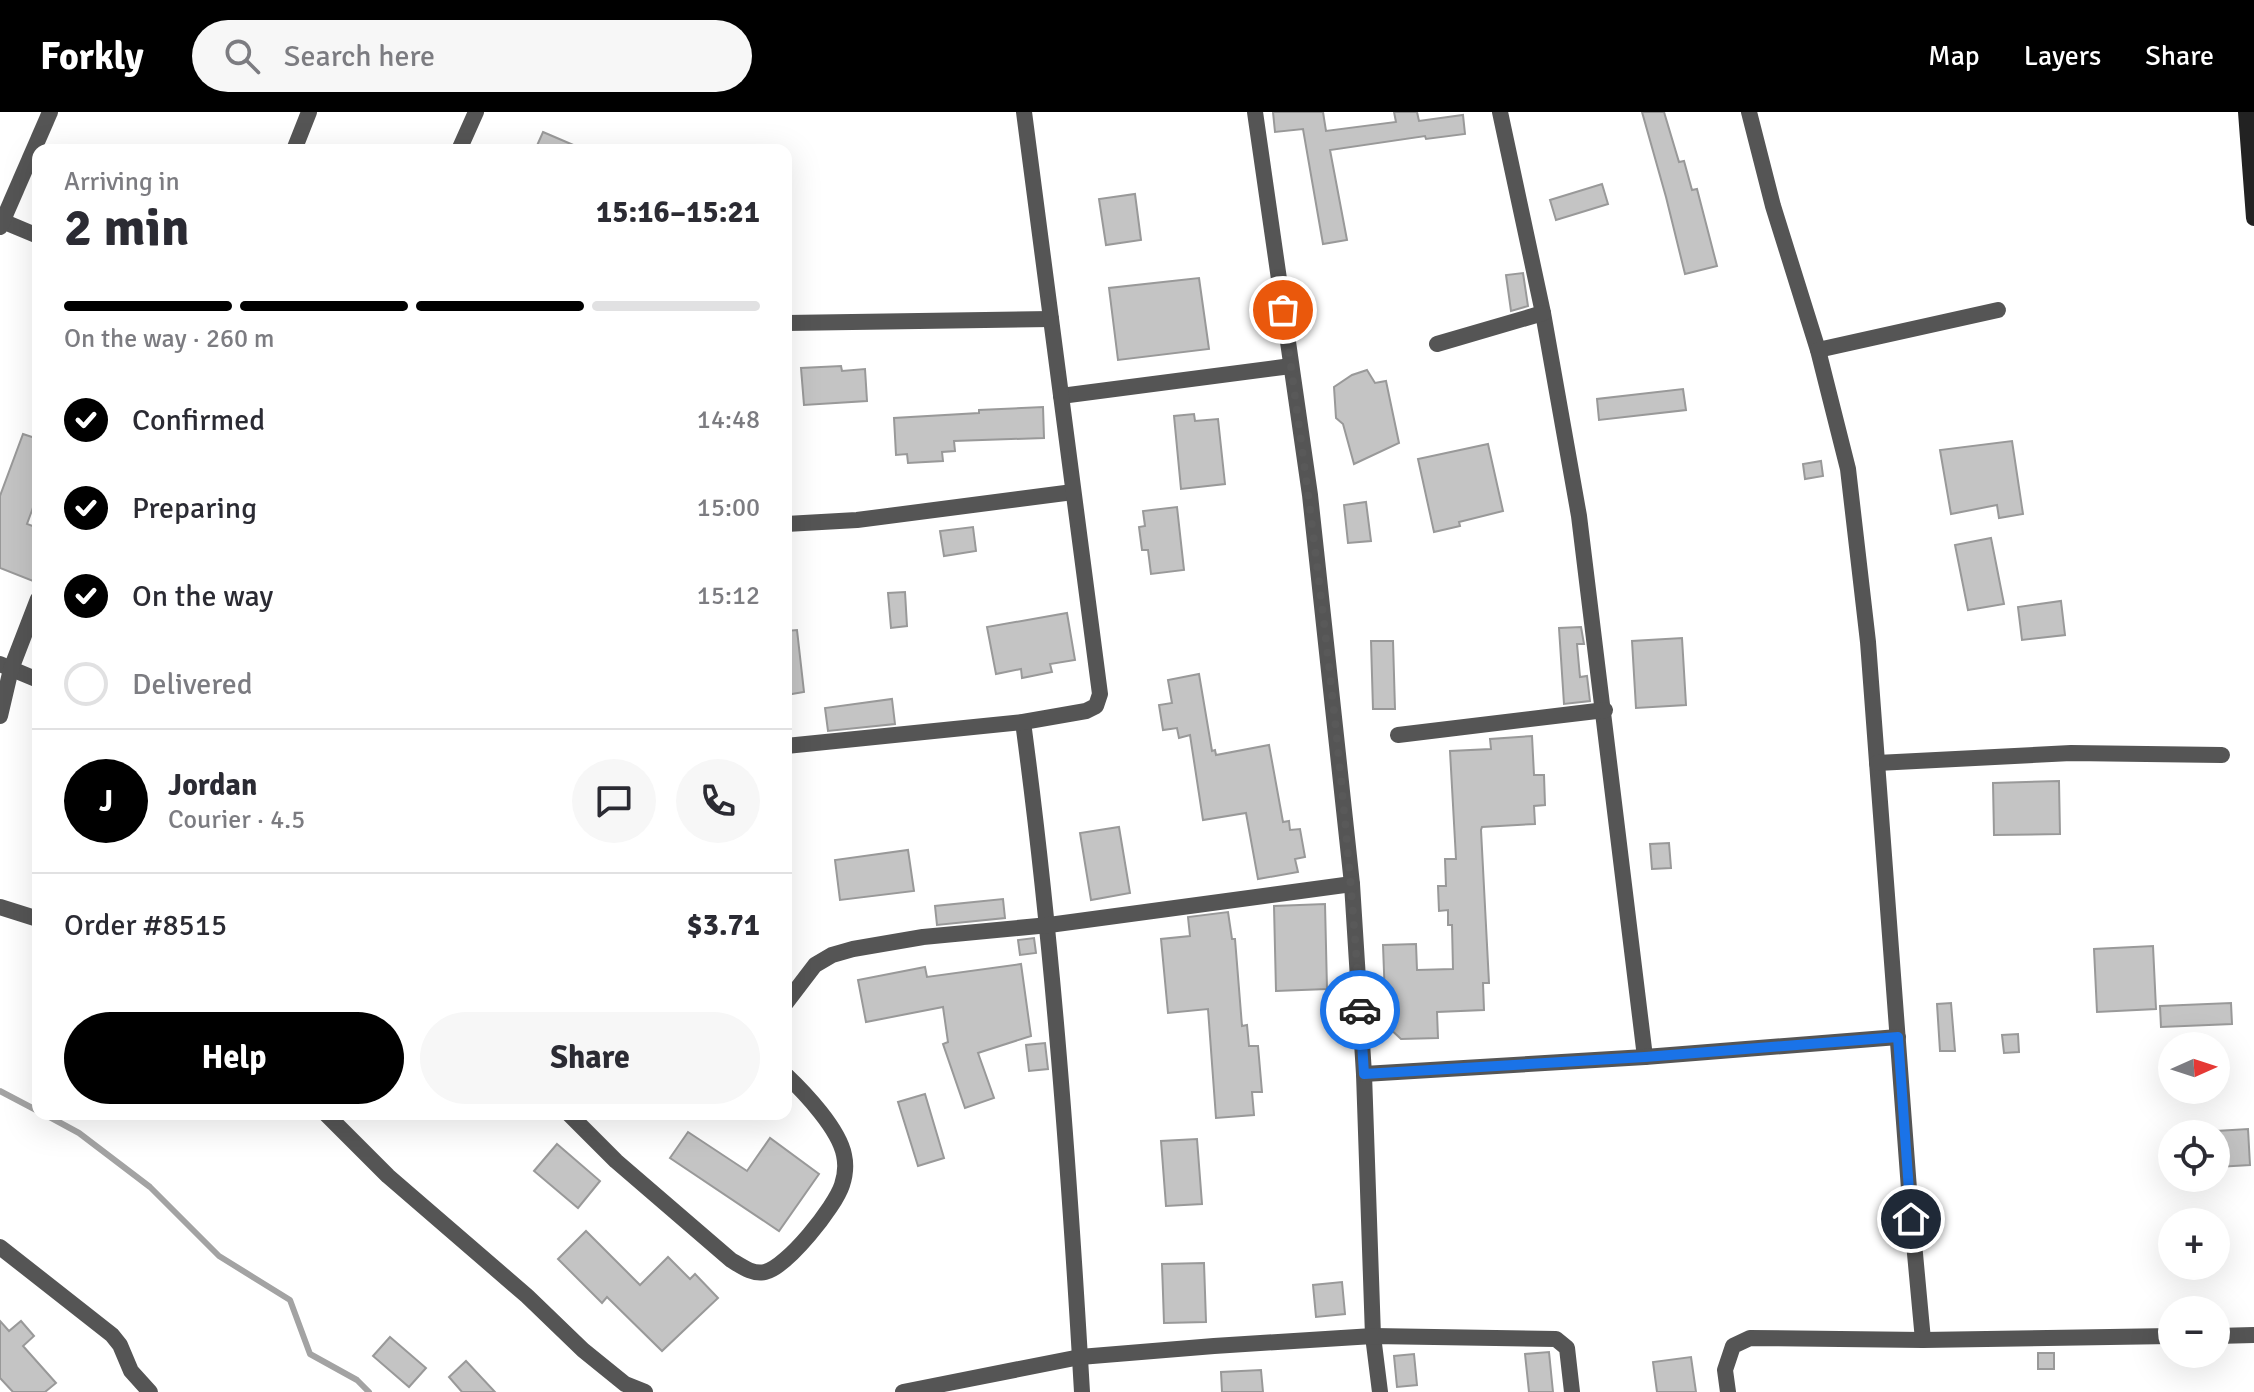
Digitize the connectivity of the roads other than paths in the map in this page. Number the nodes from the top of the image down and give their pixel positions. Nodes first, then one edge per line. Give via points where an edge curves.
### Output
1 (50, 112) edge
2 (309, 112) edge
3 (476, 112) edge
4 (1024, 112) edge
5 (1255, 112) edge
6 (1500, 112) edge
7 (1749, 112) edge
8 (2246, 112) edge
9 (36, 144) edge
10 (296, 144) edge
11 (462, 144) edge
12 (32, 153) edge
13 (2254, 218) edge
14 (1, 223) edge
15 (32, 234) edge
16 (1998, 310) dead end
17 (1543, 313) junction
18 (1051, 319) junction
19 (792, 323) edge
20 (1437, 344) dead end
21 (1818, 350) junction
22 (1291, 366) junction
23 (1061, 396) junction
24 (1073, 492) junction
25 (792, 524) edge
26 (32, 611) edge
27 (5, 666) edge
28 (32, 677) edge
29 (1605, 710) junction
30 (0, 716) edge
31 (1023, 722) junction
32 (1398, 735) dead end
33 (792, 745) edge
34 (2222, 755) dead end
35 (1877, 763) junction
36 (1352, 884) junction
37 (0, 907) edge
38 (32, 917) edge
39 (1049, 925) junction
40 (792, 995) edge
41 (1898, 1037) junction
42 (1645, 1057) junction
43 (1364, 1074) junction
44 (792, 1082) edge
45 (332, 1120) edge
46 (575, 1120) edge
47 (0, 1247) edge
48 (2254, 1335) edge
49 (1373, 1336) junction
50 (2158, 1336) edge
51 (2230, 1336) edge
52 (1923, 1340) junction
53 (1080, 1357) junction
54 (150, 1392) edge
55 (645, 1392) edge
56 (903, 1392) edge
57 (1082, 1392) edge
58 (1380, 1392) edge
59 (1572, 1392) edge
60 (1728, 1392) edge

1 - 9 street
2 - 10 street
3 - 11 street
4 - 18 street
5 - 22 street
6 - 17 street
7 - 21 street
8 - 13 street
12 - 14 street
14 - 15 street
16 - 21 street
17 - 20 street
17 - 29 street via 1579,516
18 - 19 street
18 - 23 street
21 - 35 street via 1848,469
22 - 23 street
22 - 36 street
23 - 24 street
24 - 25 street
24 - 31 street via 1100,694 1096,706 1086,711
26 - 27 street
27 - 28 street
27 - 30 street
29 - 32 street
29 - 42 street
31 - 33 street
31 - 39 street
34 - 35 street via 2071,753
35 - 41 street
36 - 39 street
36 - 43 street
37 - 38 street
39 - 40 street via 853,949 815,965
39 - 53 street
41 - 42 street
41 - 52 street
42 - 43 street
43 - 49 street
44 - 46 street via 837,1135 845,1170 836,1201 822,1221 767,1272 751,1272 731,1260
45 - 55 street via 583,1350 625,1384
47 - 54 street via 112,1335 131,1371
48 - 51 street
49 - 53 street
49 - 58 street
49 - 59 street via 1556,1339 1567,1348
50 - 52 street
52 - 60 street via 1750,1338 1733,1346 1725,1370
53 - 56 street
53 - 57 street

